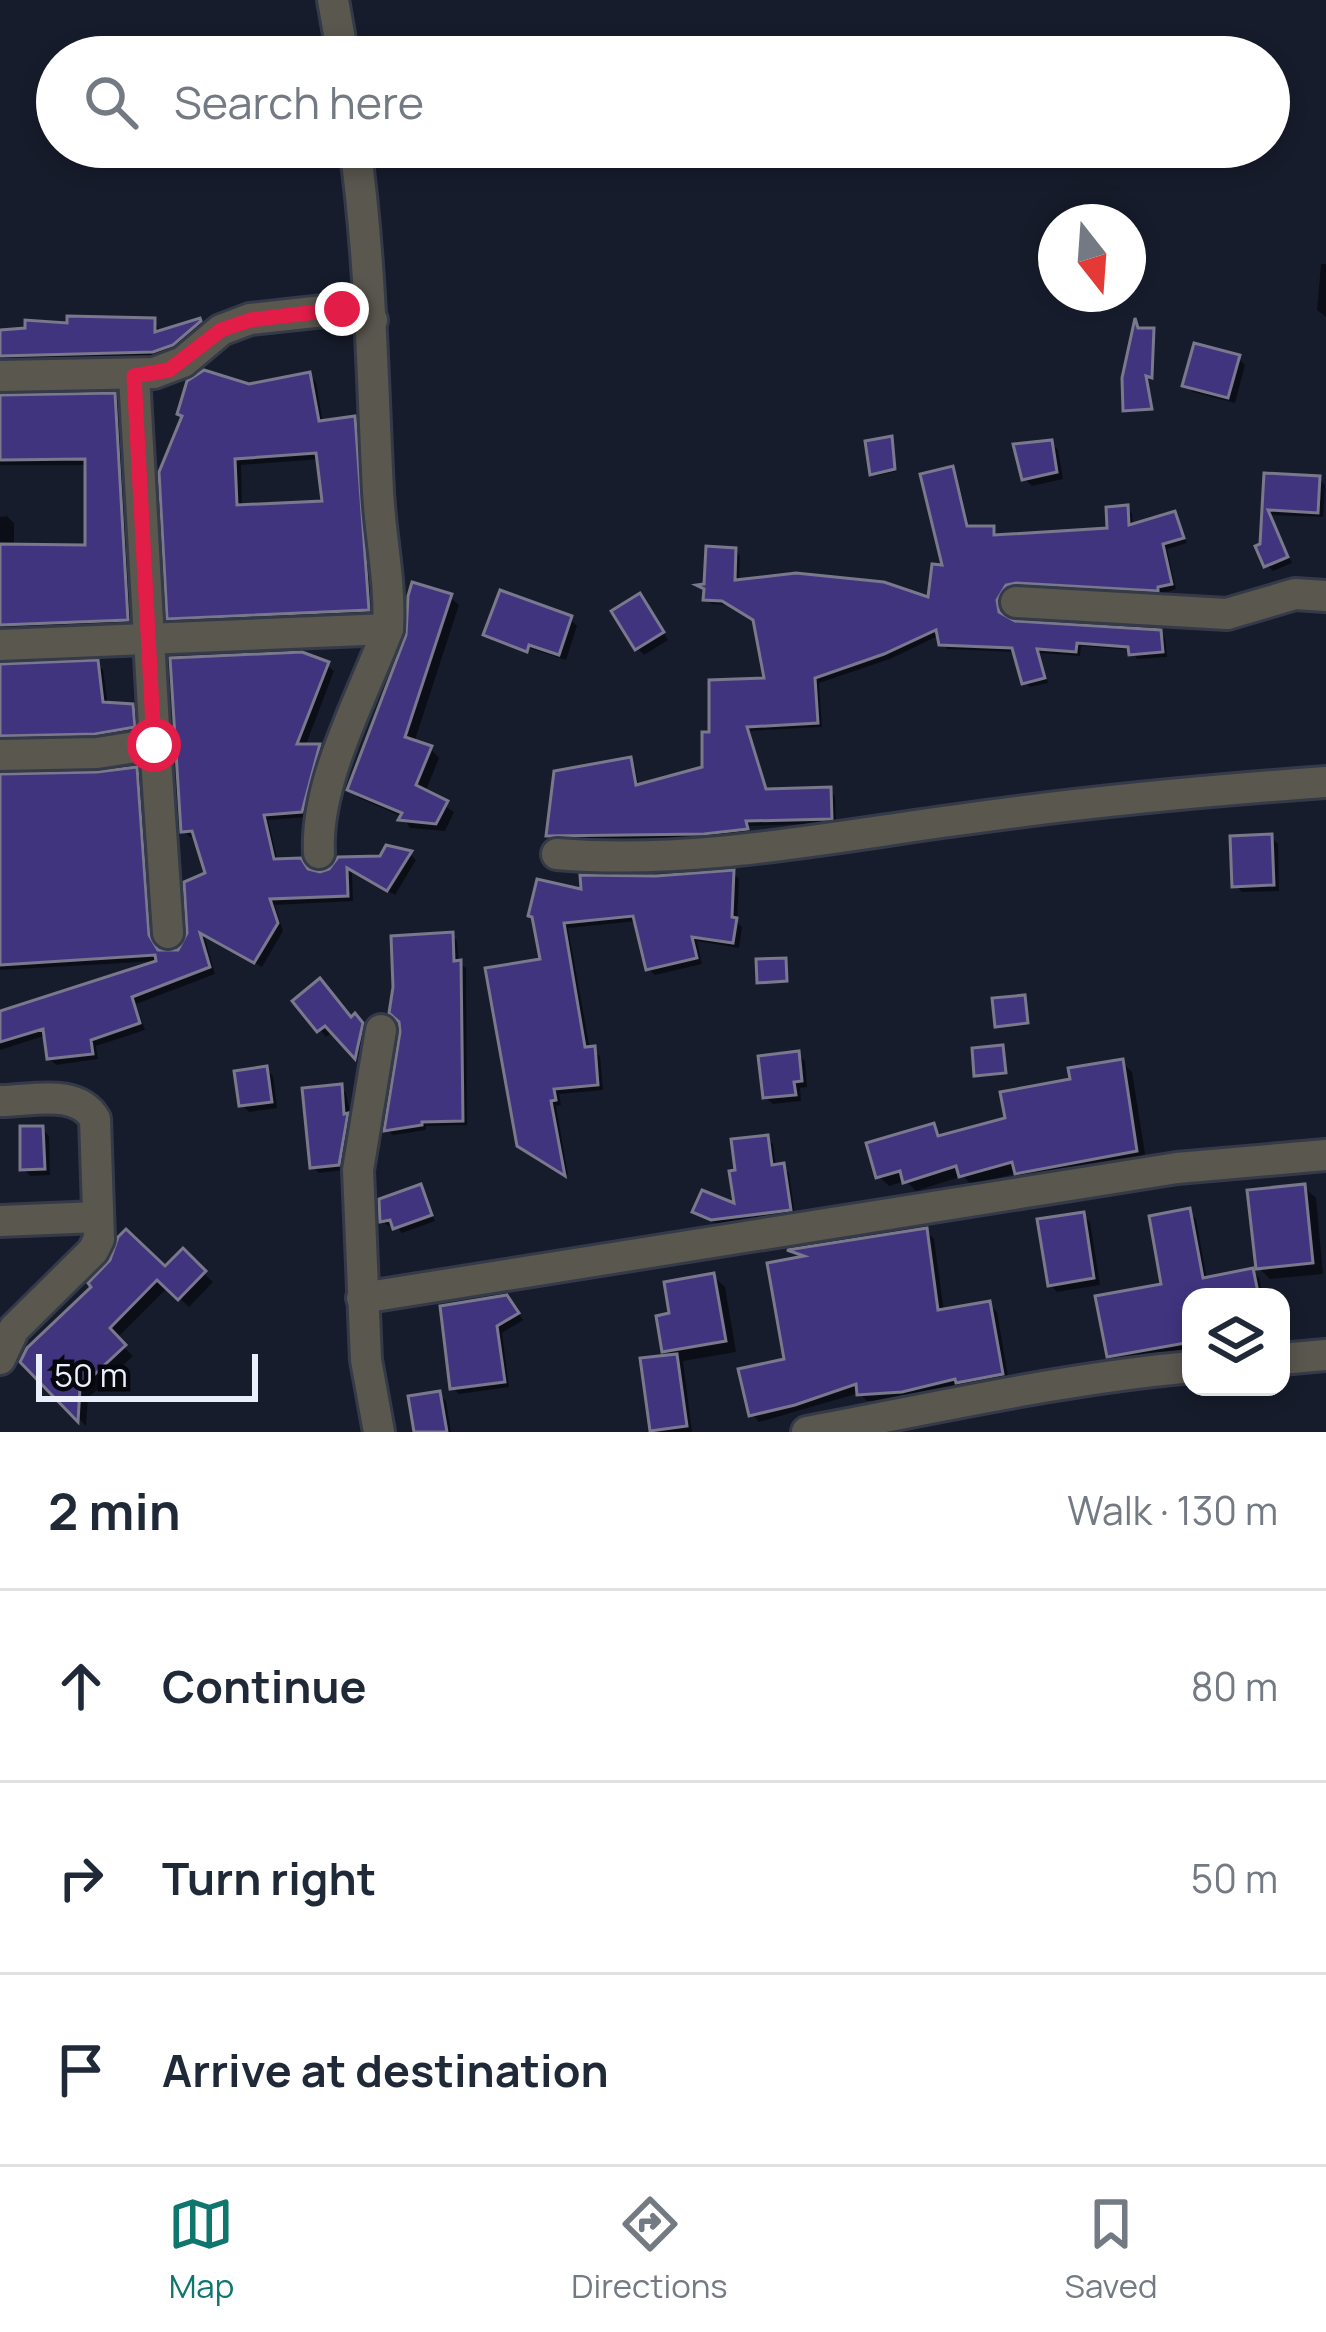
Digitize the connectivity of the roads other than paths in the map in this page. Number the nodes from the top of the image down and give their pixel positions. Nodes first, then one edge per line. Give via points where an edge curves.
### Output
1 (333, 0) edge
2 (339, 36) edge
3 (357, 168) edge
4 (372, 320) junction
5 (0, 376) edge
6 (134, 376) junction
7 (1326, 596) edge
8 (1016, 602) dead end
9 (388, 629) junction
10 (148, 638) junction
11 (0, 644) edge
12 (154, 745) junction
13 (0, 755) edge
14 (1326, 782) edge
15 (320, 853) dead end
16 (557, 854) dead end
17 (168, 933) dead end
18 (381, 1030) dead end
19 (0, 1101) edge
20 (1326, 1155) edge
21 (98, 1217) junction
22 (0, 1221) edge
23 (362, 1298) junction
24 (7, 1329) edge
25 (1326, 1355) edge
26 (0, 1358) edge
27 (1290, 1358) edge
28 (1182, 1368) edge
29 (379, 1432) edge
30 (807, 1432) edge

1 - 2 street
3 - 4 street
4 - 6 street via 342,309 250,320 221,330 169,370
4 - 9 street
5 - 6 street
6 - 10 street
7 - 8 street via 1295,594 1227,614
9 - 10 street
9 - 15 street via 331,776
10 - 11 street
10 - 12 street
12 - 13 street
12 - 17 street
14 - 16 street via 1146,795 734,852
18 - 23 street via 358,1170
19 - 21 street via 87,1105 95,1120
20 - 23 street via 1155,1171
21 - 22 street
21 - 24 street via 94,1251
23 - 29 street
24 - 26 street
25 - 27 street
28 - 30 street via 952,1401

